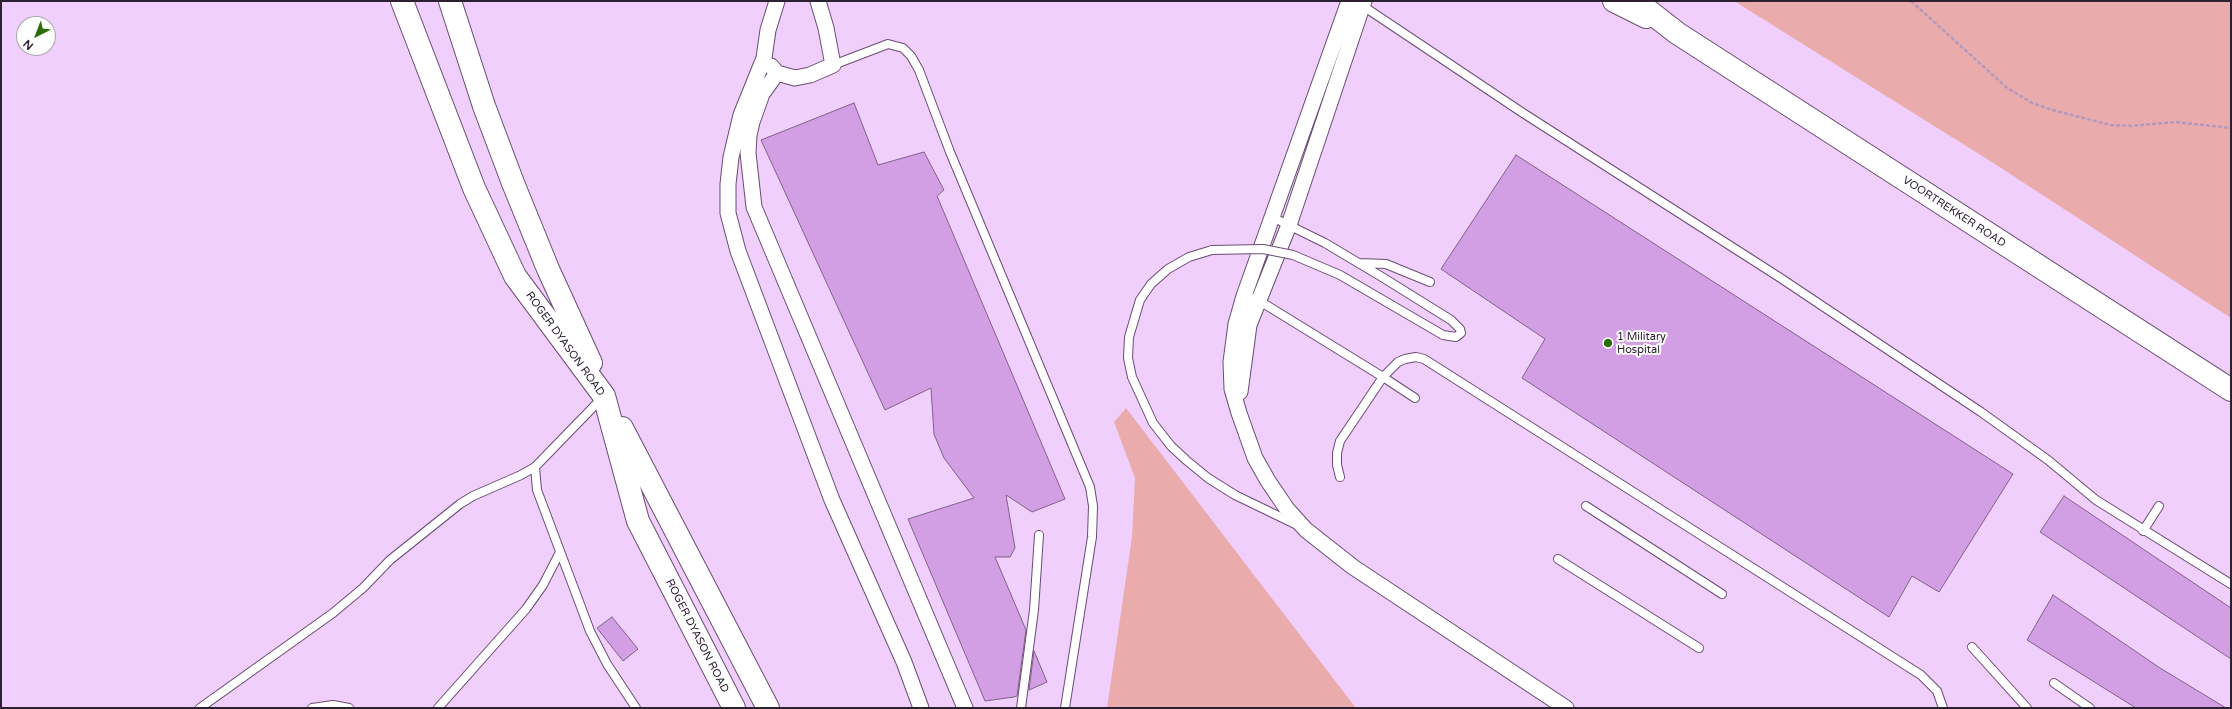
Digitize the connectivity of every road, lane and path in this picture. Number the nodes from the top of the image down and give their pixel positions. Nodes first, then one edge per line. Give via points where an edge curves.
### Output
1 (402, 1) edge
2 (450, 1) edge
3 (777, 1) edge
4 (818, 1) edge
5 (1614, 1) edge
6 (1636, 1) edge
7 (1910, 1) edge
8 (1357, 2) edge
9 (1677, 34) junction
10 (764, 58) junction
11 (833, 65) junction
12 (777, 73) junction
13 (2231, 128) edge
14 (754, 207) junction
15 (728, 213) junction
16 (1272, 217) junction
17 (1289, 225) junction
18 (1358, 263) junction
19 (1430, 282) dead end
20 (1251, 298) junction
21 (1384, 377) junction
22 (2231, 390) edge
23 (604, 396) junction
24 (1415, 398) dead end
25 (535, 467) junction
26 (1340, 477) dead end
27 (1586, 506) dead end
28 (2159, 506) dead end
29 (1306, 530) junction
30 (2143, 531) junction
31 (1039, 535) dead end
32 (560, 552) junction
33 (1558, 559) dead end
34 (2231, 584) edge
35 (1722, 594) dead end
36 (1972, 647) dead end
37 (1699, 648) dead end
38 (2054, 683) dead end
39 (200, 708) edge
40 (312, 708) edge
41 (349, 708) edge
42 (438, 708) edge
43 (636, 708) edge
44 (734, 708) edge
45 (768, 708) edge
46 (921, 708) edge
47 (965, 708) edge
48 (1021, 708) edge
49 (1065, 708) edge
50 (1566, 708) edge
51 (1943, 708) edge
52 (2028, 708) edge
53 (2090, 708) edge

1 - 23 main road, ROGER DYASON ROAD via 474,188 515,276
2 - 45 main road, ROGER DYASON ROAD via 484,106 548,269 608,401
3 - 10 street via 768,30
4 - 11 street
5 - 9 main road, VOORTREKKER ROAD
6 - 9 main road, VOORTREKKER ROAD
7 - 13 path via 2006,87 2032,103 2056,112 2111,125 2175,122
8 - 16 street
8 - 17 street
8 - 30 lane via 1981,412 2048,460 2096,500
9 - 22 main road, VOORTREKKER ROAD
10 - 12 street
10 - 15 street via 739,122 729,177
11 - 12 street via 803,77
11 - 49 lane via 888,44 903,48 911,56 919,70 950,152 1090,487 1093,506 1092,537
12 - 14 street via 762,94 751,128 748,153
14 - 15 street
14 - 47 street
15 - 46 street via 738,251 832,500 904,662
16 - 17 lane
16 - 20 street
17 - 18 lane
17 - 20 street
18 - 19 lane via 1386,264
18 - 29 lane, bridge via 1451,320 1461,333 1456,337 1443,335 1340,275 1294,255 1263,249 1212,250 1188,257 1168,269 1151,284 1140,300 1129,337 1128,358 1132,377 1153,423 1171,446 1208,478
20 - 21 lane
20 - 29 street via 1236,324 1231,362 1232,389 1255,458 1287,509
21 - 24 lane
21 - 26 lane via 1340,441 1337,465
21 - 51 lane via 1398,362 1416,357 1424,359 1921,675 1937,691
23 - 25 lane
23 - 44 main road, ROGER DYASON ROAD via 638,521
25 - 32 lane via 538,490
25 - 39 lane via 460,504 390,560 364,588 333,613
27 - 35 lane
28 - 30 lane
29 - 50 street via 1353,567
30 - 34 lane
31 - 48 lane via 1034,610
32 - 42 lane via 543,585 526,609
32 - 43 lane via 597,646 617,682
33 - 37 lane
36 - 52 lane
38 - 53 lane
40 - 41 lane via 333,705

